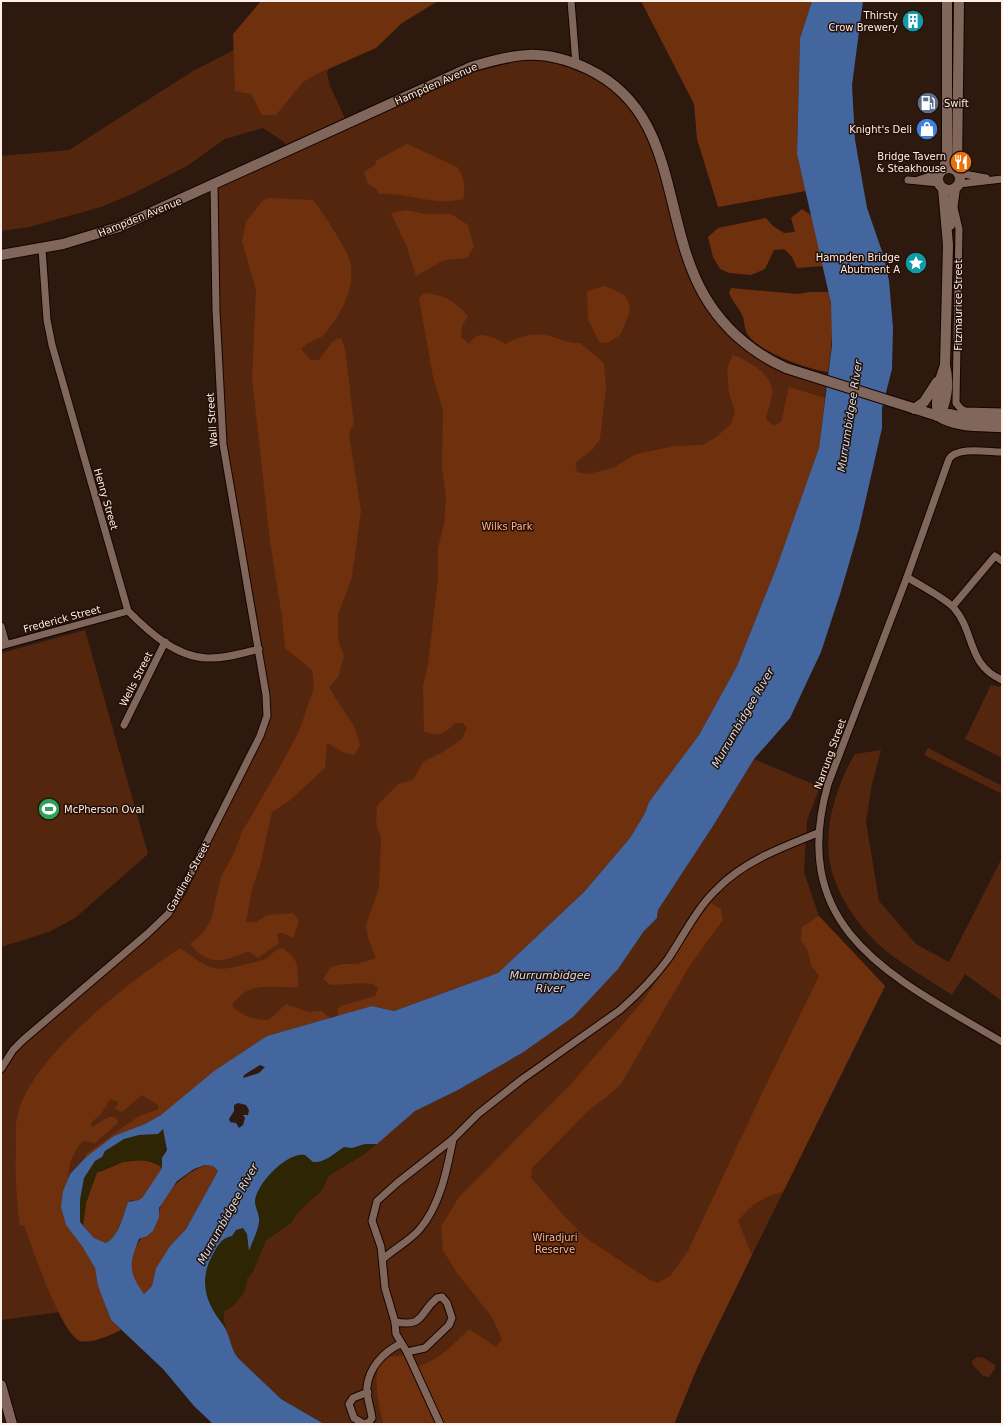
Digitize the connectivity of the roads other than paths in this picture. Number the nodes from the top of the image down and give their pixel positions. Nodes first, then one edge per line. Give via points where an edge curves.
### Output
1 (571, 1) edge
2 (947, 1) edge
3 (959, 1) edge
4 (953, 44) junction
5 (576, 64) junction
6 (958, 172) junction
7 (941, 178) junction
8 (992, 179) junction
9 (1002, 179) edge
10 (911, 181) dead end
11 (214, 186) junction
12 (957, 186) junction
13 (953, 204) junction
14 (948, 245) junction
15 (42, 249) junction
16 (1, 255) edge
17 (945, 365) junction
18 (941, 375) junction
19 (911, 408) junction
20 (1002, 412) edge
21 (938, 416) junction
22 (1002, 419) edge
23 (1002, 427) edge
24 (1002, 452) edge
25 (1002, 561) edge
26 (907, 577) junction
27 (953, 606) junction
28 (128, 611) junction
29 (1, 626) edge
30 (165, 642) junction
31 (4, 645) edge
32 (259, 650) junction
33 (1002, 680) edge
34 (124, 725) dead end
35 (818, 833) junction
36 (1002, 1042) edge
37 (1, 1069) edge
38 (453, 1139) junction
39 (383, 1259) junction
40 (395, 1322) junction
41 (400, 1344) junction
42 (407, 1352) junction
43 (1, 1386) edge
44 (368, 1392) junction
45 (12, 1424) edge
46 (440, 1424) edge

1 - 5 street
2 - 4 main road, Fitzmaurice Street
3 - 4 main road, Fitzmaurice Street
4 - 6 main road, Fitzmaurice Street
4 - 7 main road, Fitzmaurice Street via 947,154
5 - 11 main road, Hampden Avenue via 556,57 512,55 471,67
5 - 19 main road, Hampden Avenue via 598,74 616,87 645,121 660,158 682,242 698,282 719,318 751,348 786,368
6 - 7 main road via 951,168
6 - 8 street
6 - 12 main road, Fitzmaurice Street
7 - 10 street
7 - 12 main road via 949,190
7 - 14 main road, Fitzmaurice Street
8 - 9 street
8 - 12 street
11 - 15 main road, Hampden Avenue via 119,228
11 - 32 street, Wall Street via 222,444
12 - 13 main road, Fitzmaurice Street
13 - 14 main road, Fitzmaurice Street
13 - 20 street, Fitzmaurice Street via 959,229 956,398 958,406 965,411
14 - 17 main road, Fitzmaurice Street
15 - 16 main road, Hampden Avenue
15 - 28 street, Henry Street via 47,320 52,345
17 - 18 main road, Fitzmaurice Street
17 - 21 main road, Fitzmaurice Street via 948,377 943,409
18 - 19 main road via 924,402
18 - 21 main road, Fitzmaurice Street via 936,407
19 - 21 main road, Hampden Avenue
21 - 22 main road via 949,414 968,418
21 - 23 main road via 948,422
24 - 26 street, Narrung Street via 962,451 951,456
25 - 27 street via 995,556
26 - 27 street
26 - 35 street, Narrung Street via 828,784
27 - 33 street via 966,627 974,654 988,671
28 - 30 street via 152,634
28 - 31 street, Frederick Street
29 - 31 street
30 - 32 street via 192,655 209,658
30 - 34 street, Wells Street
32 - 37 street, Gardiner Street via 267,706 264,726 175,903 158,924 23,1040
35 - 36 street, Narrung Street via 824,882 836,912 852,938 872,959 900,981
35 - 38 street via 771,853 724,882 696,914 659,970 632,999 521,1080 478,1114
38 - 39 street via 439,1193 426,1220 417,1231
38 - 39 street via 377,1201 372,1221
39 - 40 street via 382,1273
40 - 41 street via 394,1330
40 - 42 street via 414,1323 437,1298 442,1297 447,1302 452,1318 449,1324 426,1348
41 - 42 street
41 - 44 street via 385,1353 377,1362 370,1376
42 - 46 street
43 - 45 main road
44 - 44 street via 353,1398 348,1404 354,1418 364,1424 372,1418

